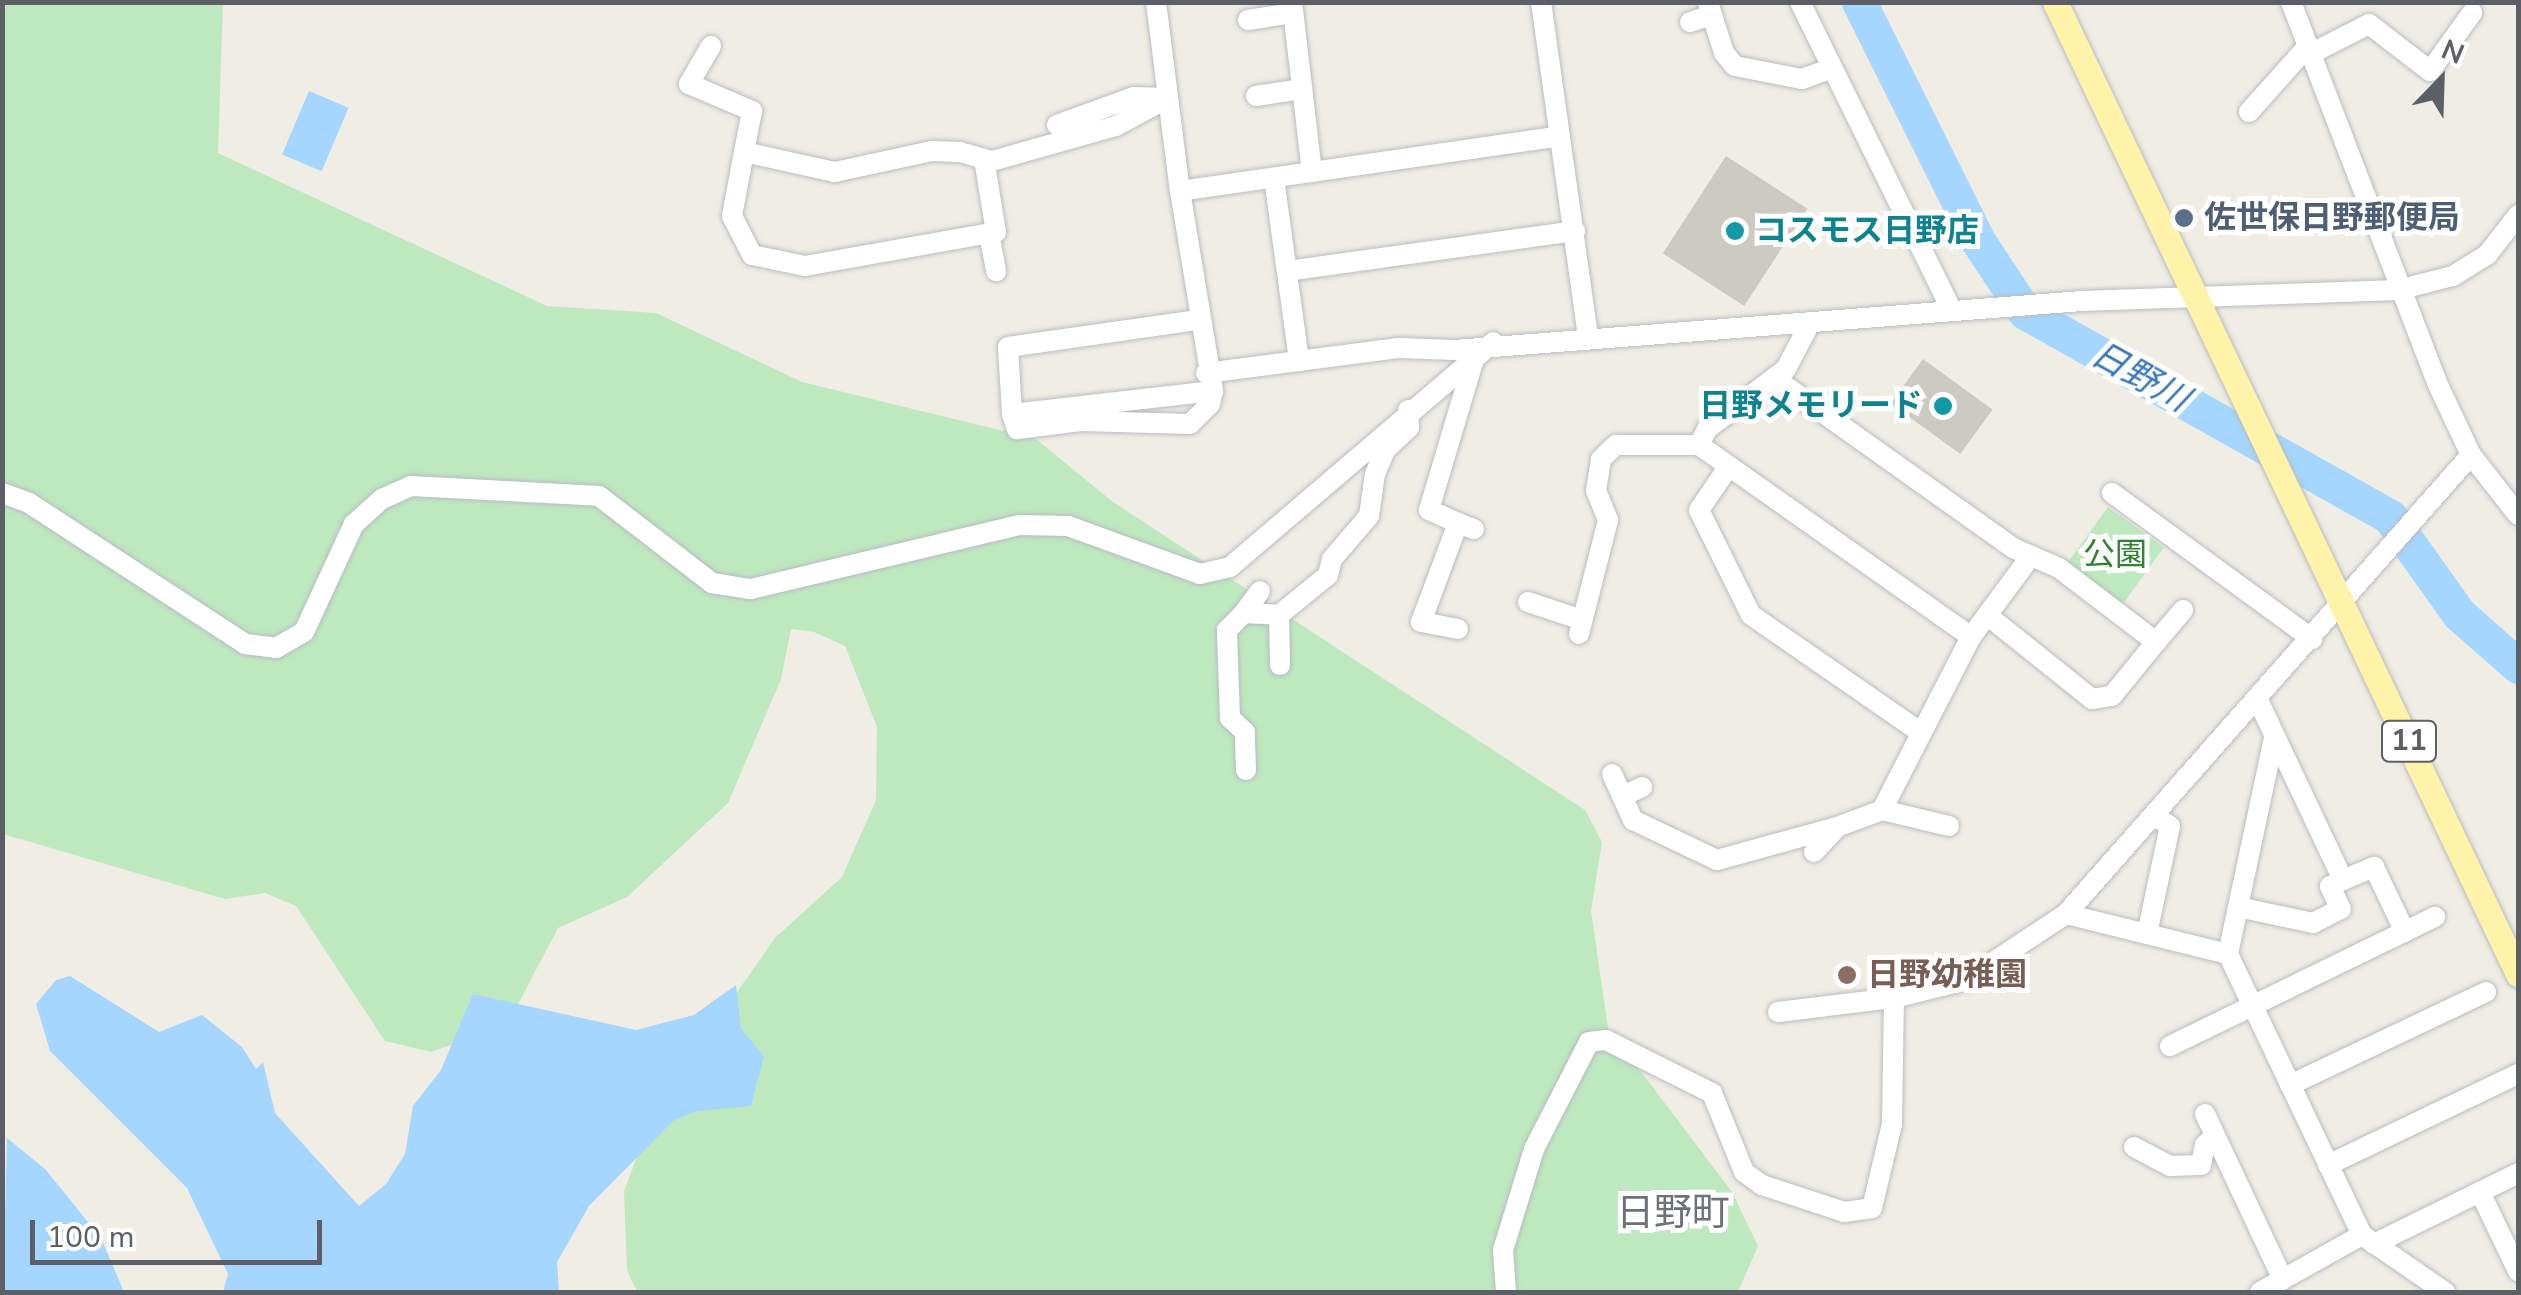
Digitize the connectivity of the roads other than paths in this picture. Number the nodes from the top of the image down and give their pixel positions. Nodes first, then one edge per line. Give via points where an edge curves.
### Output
1 (1156, 2) edge
2 (1541, 2) edge
3 (1800, 2) edge
4 (2055, 2) edge
5 (2291, 2) edge
6 (1292, 8) edge
7 (1710, 9) edge
8 (2472, 13) dead end
9 (1248, 20) dead end
10 (1690, 22) dead end
11 (711, 46) dead end
12 (2309, 50) junction
13 (1832, 68) junction
14 (1302, 90) junction
15 (1256, 96) dead end
16 (1168, 98) junction
17 (2249, 112) dead end
18 (1057, 125) dead end
19 (1556, 137) junction
20 (744, 152) junction
21 (984, 159) junction
22 (1312, 172) junction
23 (1274, 178) junction
24 (1180, 191) junction
25 (2518, 215) edge
26 (1575, 231) junction
27 (989, 234) junction
28 (996, 271) dead end
29 (1287, 271) junction
30 (2398, 290) junction
31 (2194, 295) junction
32 (1952, 311) junction
33 (1198, 320) junction
34 (1810, 323) junction
35 (1588, 336) junction
36 (1484, 349) junction
37 (1299, 361) junction
38 (1774, 378) junction
39 (1209, 382) junction
40 (1408, 410) junction
41 (1012, 414) junction
42 (1699, 445) junction
43 (2471, 455) junction
44 (1730, 466) junction
45 (2, 493) edge
46 (2112, 493) dead end
47 (2518, 514) edge
48 (2031, 556) junction
49 (1260, 591) dead end
50 (1528, 602) dead end
51 (2344, 602) junction
52 (2184, 610) dead end
53 (1244, 613) junction
54 (1279, 615) junction
55 (1988, 615) junction
56 (1458, 629) dead end
57 (1972, 637) junction
58 (2312, 639) junction
59 (2156, 642) junction
60 (1280, 665) dead end
61 (2258, 702) junction
62 (1920, 732) junction
63 (2274, 737) junction
64 (1246, 770) dead end
65 (1612, 774) dead end
66 (1882, 810) junction
67 (2154, 816) junction
68 (1948, 826) dead end
69 (1837, 827) junction
70 (1814, 852) dead end
71 (2343, 880) junction
72 (2238, 907) junction
73 (2066, 914) junction
74 (2435, 917) dead end
75 (2405, 932) junction
76 (2148, 934) junction
77 (2228, 954) junction
78 (2518, 974) edge
79 (2486, 992) dead end
80 (1894, 998) junction
81 (2252, 1006) junction
82 (1778, 1012) dead end
83 (2170, 1046) dead end
84 (2518, 1074) edge
85 (2290, 1085) junction
86 (2205, 1114) dead end
87 (2215, 1136) junction
88 (2134, 1147) dead end
89 (2328, 1164) junction
90 (2518, 1173) edge
91 (2480, 1192) junction
92 (2368, 1239) junction
93 (2518, 1271) edge
94 (2283, 1280) junction
95 (1506, 1292) edge
96 (2260, 1292) edge
97 (2445, 1292) edge

1 - 16 street
2 - 19 street
3 - 13 street
4 - 31 main road, 11
5 - 12 street
6 - 9 street
6 - 14 street
7 - 10 street
7 - 13 street via 1735,66 1802,79
8 - 12 street via 2430,71 2368,24
11 - 20 street via 689,84 752,111
12 - 17 street
12 - 30 street
13 - 32 street
14 - 15 street
14 - 22 street
16 - 18 street via 1134,97
16 - 21 street via 1116,126 1040,151
16 - 24 street
19 - 22 street
19 - 26 street via 1562,137
20 - 21 street via 835,172 932,150
20 - 27 street via 732,216 752,255 769,262 805,266
21 - 27 street via 996,232
22 - 23 street
23 - 24 street
23 - 29 street
24 - 33 street
25 - 30 street via 2487,256 2453,276
26 - 29 street
26 - 35 street
27 - 28 street
29 - 37 street
30 - 31 street
30 - 43 street
31 - 32 street
31 - 51 main road, 11
32 - 34 street
33 - 39 street
33 - 41 street via 1008,347
34 - 35 street
34 - 38 street via 1786,369
35 - 36 street
36 - 37 street
36 - 40 street
36 - 56 street via 1428,510 1466,526 1421,622
37 - 39 street
38 - 42 street via 1707,429
38 - 48 street
39 - 41 street
39 - 41 street via 1210,404 1190,424 1081,421 1017,429
40 - 45 street via 1230,566 1200,574 1068,526 1020,525 751,589 712,583 598,496 411,486 382,499 354,524 304,632 276,648 244,644
40 - 54 street via 1410,428 1385,450 1375,474 1369,516 1332,558 1328,575
42 - 44 street
42 - 50 street via 1616,445 1602,458 1596,491 1608,520 1580,627
43 - 47 street
43 - 51 street
44 - 57 street
44 - 62 street via 1699,510 1752,615
46 - 58 street
48 - 55 street
48 - 59 street via 2059,568
49 - 53 street
51 - 58 street
51 - 78 main road, 11
52 - 59 street
53 - 54 street
53 - 64 street via 1228,630 1230,718 1245,732
54 - 60 street
55 - 57 street
55 - 59 street via 2092,699 2112,696
57 - 62 street
58 - 61 street
61 - 63 street
61 - 67 street
62 - 66 street
63 - 71 street
63 - 72 street
65 - 69 street via 1632,792 1633,820 1717,860
66 - 68 street
66 - 69 street
67 - 73 street
67 - 76 street via 2170,826
69 - 70 street
71 - 72 street via 2330,886 2340,909 2313,923
71 - 75 street via 2374,867
72 - 77 street
73 - 76 street
73 - 80 street via 1966,980
74 - 75 street
75 - 81 street
76 - 77 street
77 - 81 street
79 - 85 street
80 - 82 street
80 - 95 street via 1896,1088 1872,1208 1844,1212 1762,1185 1744,1172 1712,1093 1606,1040 1589,1042 1534,1149 1502,1250
81 - 83 street
81 - 85 street
84 - 89 street
85 - 89 street
86 - 87 street
87 - 88 street via 2202,1165 2170,1166
87 - 94 street
89 - 92 street
90 - 91 street
91 - 92 street
91 - 93 street
92 - 94 street
92 - 97 street
94 - 96 street

